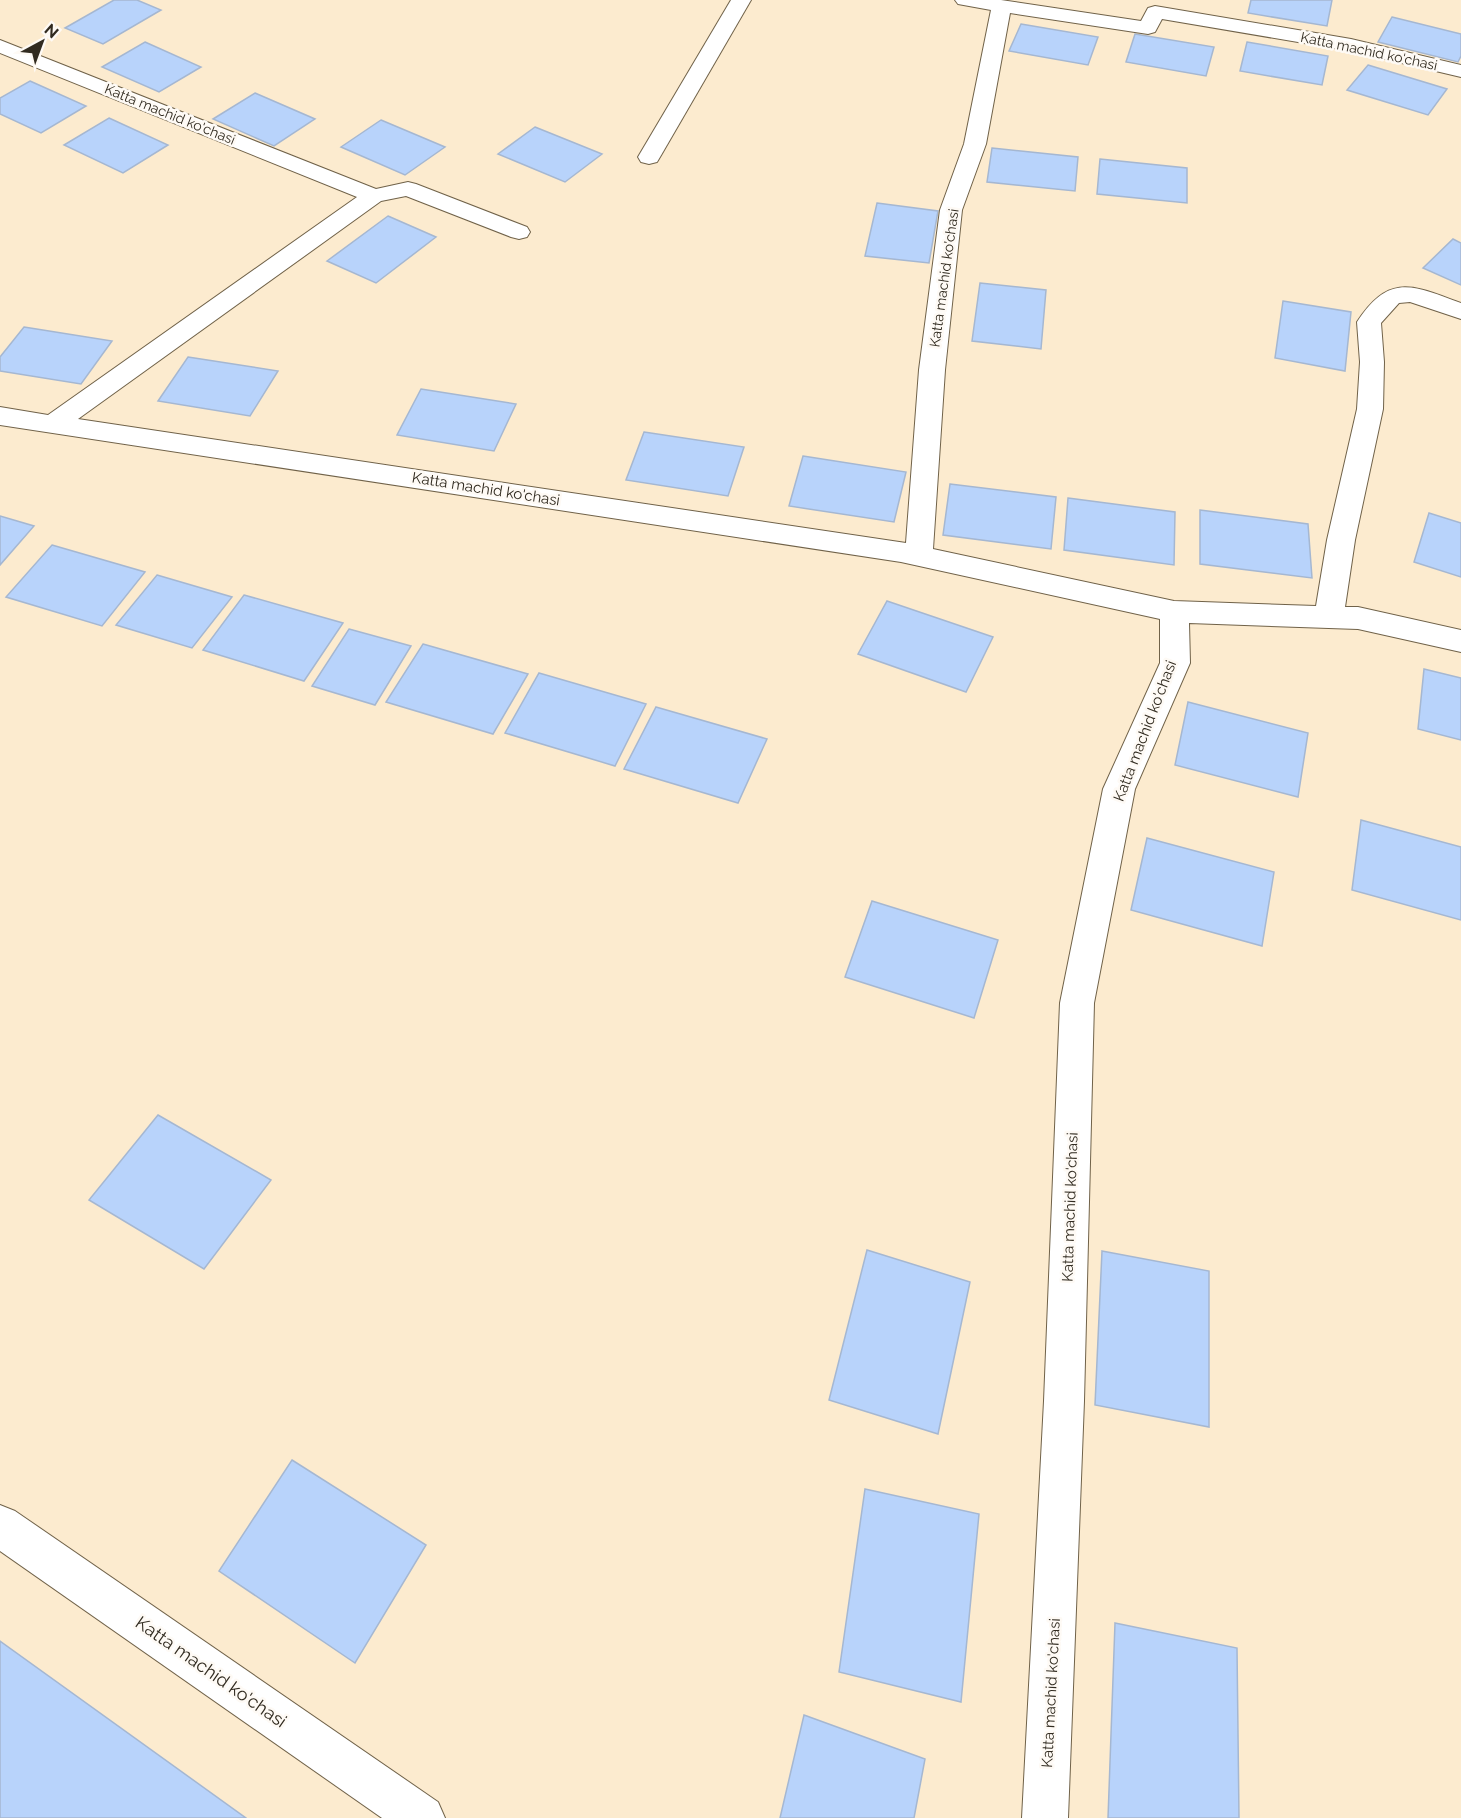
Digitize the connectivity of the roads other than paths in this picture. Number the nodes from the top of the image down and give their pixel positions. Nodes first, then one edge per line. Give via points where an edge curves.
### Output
1 (741, 0) edge
2 (985, 2) edge
3 (0, 46) edge
4 (1461, 71) edge
5 (650, 157) dead end
6 (374, 196) junction
7 (519, 231) dead end
8 (1461, 311) edge
9 (0, 416) edge
10 (52, 424) junction
11 (919, 556) junction
12 (1174, 612) junction
13 (1329, 617) junction
14 (1461, 641) edge
15 (0, 1526) edge
16 (422, 1818) edge
17 (1045, 1818) edge

1 - 5 street
2 - 4 street, Katta machid ko'chasi via 1148,28 1155,12 1351,45
2 - 11 street, Katta machid ko'chasi via 975,144 951,210 932,370
3 - 6 street, Katta machid ko'chasi
6 - 7 street via 408,189
6 - 10 street
8 - 13 street via 1412,294 1391,297 1369,322 1370,409 1341,540
9 - 10 street, Katta machid ko'chasi
10 - 11 street, Katta machid ko'chasi
11 - 12 street, Katta machid ko'chasi
12 - 13 street, Katta machid ko'chasi
12 - 17 street, Katta machid ko'chasi via 1175,663 1119,789 1077,1003
13 - 14 street, Katta machid ko'chasi via 1358,618
15 - 16 street, Katta machid ko'chasi

